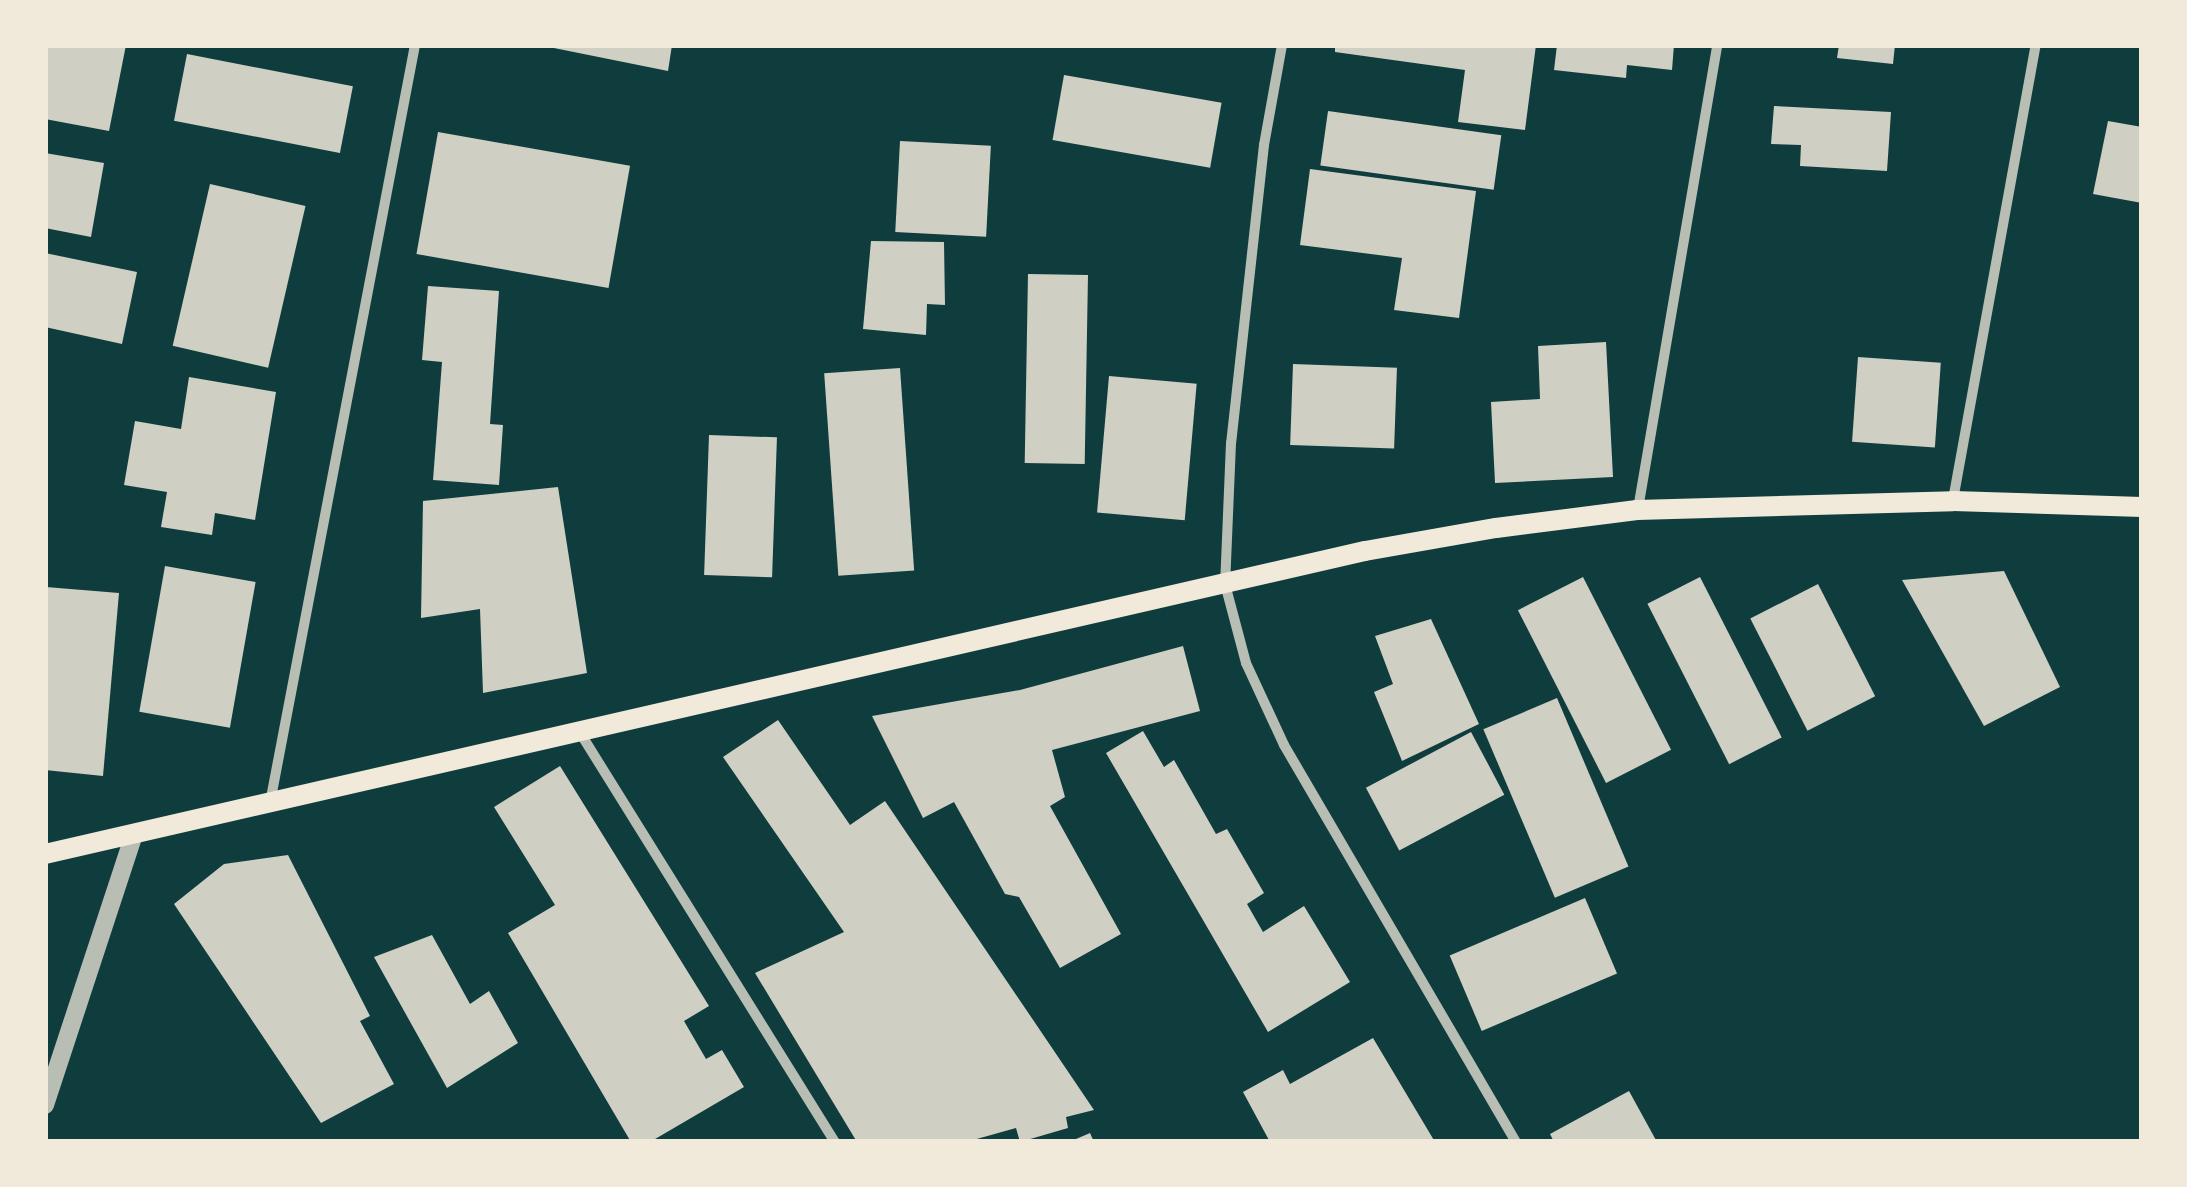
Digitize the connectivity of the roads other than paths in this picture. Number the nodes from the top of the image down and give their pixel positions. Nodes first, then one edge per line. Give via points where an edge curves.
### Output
1 (415, 45) edge
2 (1282, 45) edge
3 (1717, 45) edge
4 (2036, 45) edge
5 (1953, 501) junction
6 (2142, 507) edge
7 (1638, 510) junction
8 (1225, 584) junction
9 (579, 732) junction
10 (270, 804) junction
11 (134, 834) junction
12 (45, 854) edge
13 (45, 1105) edge
14 (835, 1142) edge
15 (1516, 1142) edge

1 - 10 street
2 - 8 street via 1264,145 1231,443
3 - 7 street
4 - 5 street
5 - 6 main road
5 - 7 main road
7 - 8 main road via 1478,531
8 - 9 main road
8 - 15 street via 1246,663 1284,745
9 - 10 main road
9 - 14 street
10 - 11 main road
11 - 12 main road
11 - 13 street

